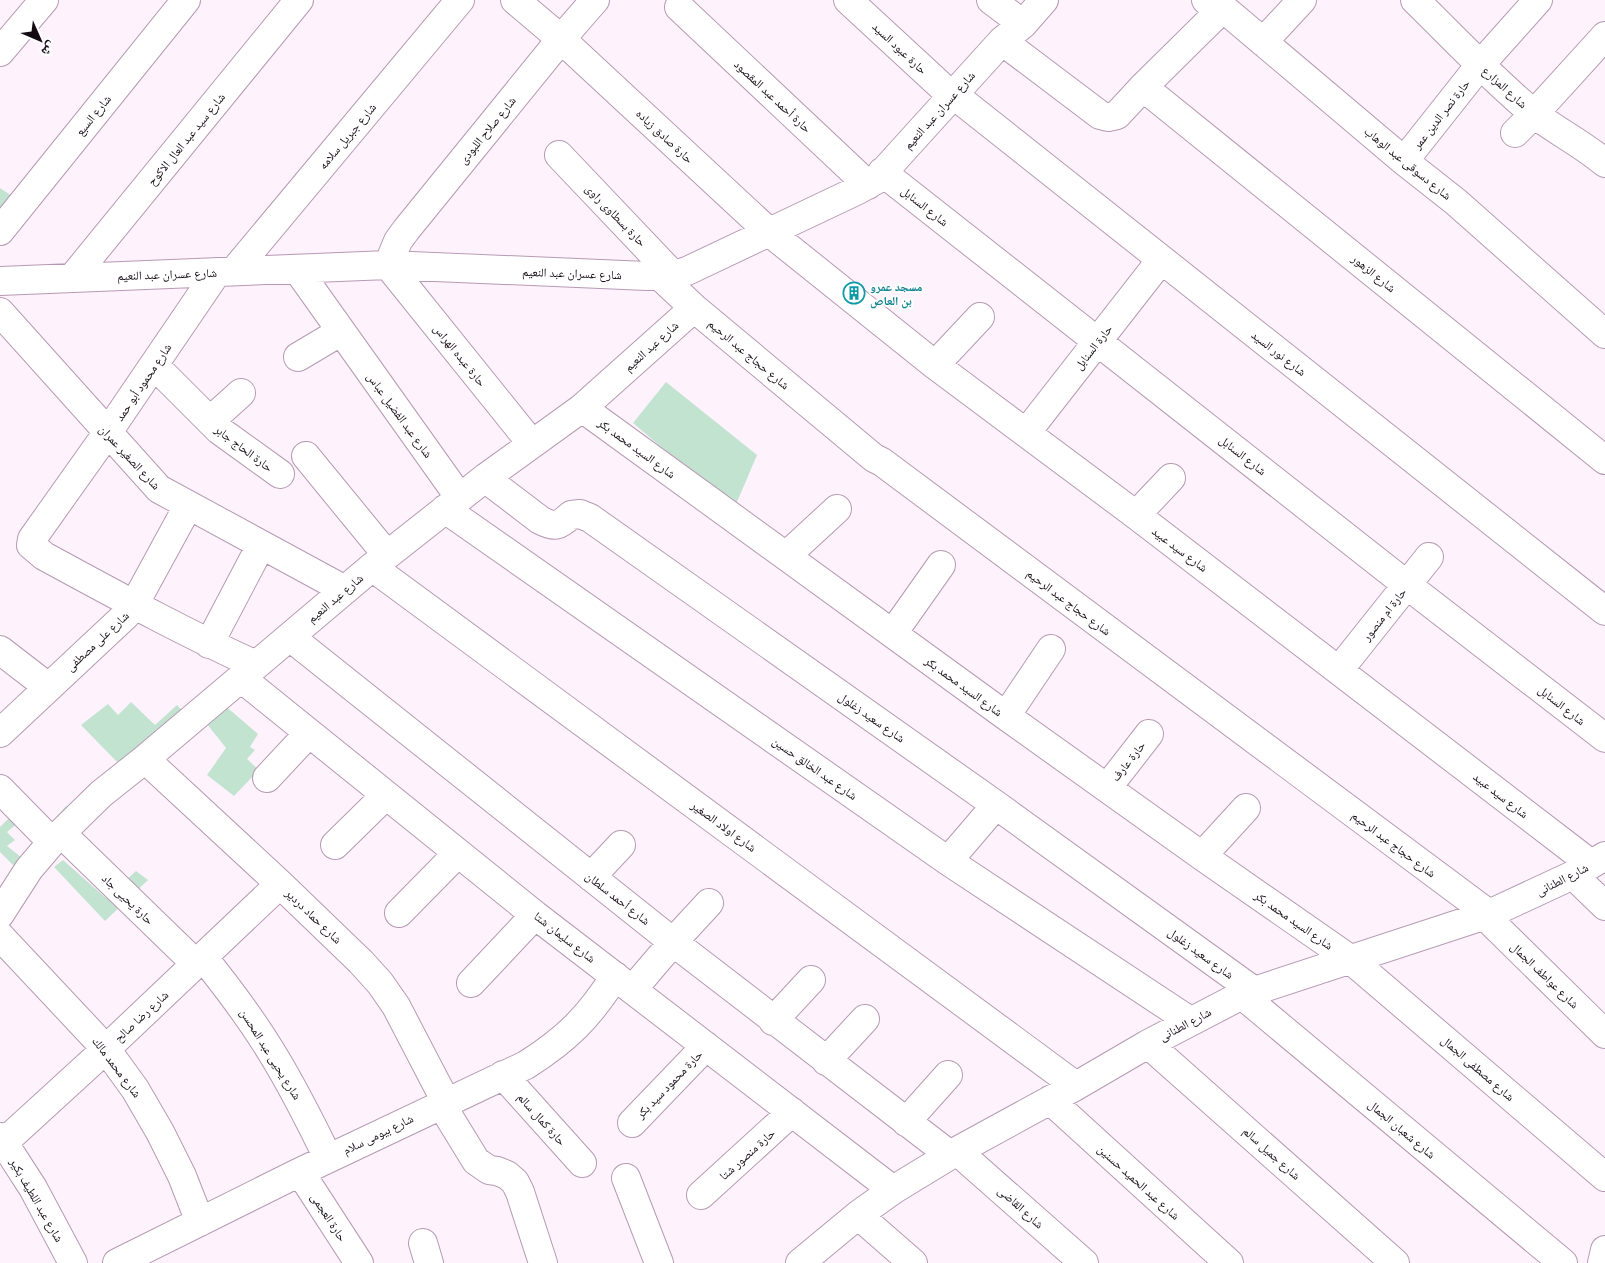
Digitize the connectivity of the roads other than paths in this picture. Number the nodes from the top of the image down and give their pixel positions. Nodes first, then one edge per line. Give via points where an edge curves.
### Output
1 (44, 0) edge
2 (186, 0) edge
3 (299, 0) edge
4 (460, 0) edge
5 (515, 0) edge
6 (595, 0) edge
7 (848, 0) edge
8 (991, 0) edge
9 (1044, 0) edge
10 (1302, 0) edge
11 (1538, 0) edge
12 (1417, 1) edge
13 (1214, 4) edge
14 (679, 7) dead end
15 (1023, 24) junction
16 (1605, 36) edge
17 (561, 39) junction
18 (1002, 41) junction
19 (1263, 42) junction
20 (0, 52) edge
21 (1480, 65) junction
22 (1143, 87) junction
23 (953, 96) junction
24 (1534, 114) junction
25 (1515, 133) dead end
26 (1601, 152) edge
27 (559, 155) dead end
28 (1404, 161) junction
29 (875, 179) junction
30 (0, 231) edge
31 (769, 232) junction
32 (1161, 260) junction
33 (388, 266) junction
34 (297, 269) junction
35 (226, 272) junction
36 (667, 276) junction
37 (73, 277) junction
38 (0, 280) edge
39 (694, 308) junction
40 (0, 312) edge
41 (980, 317) dead end
42 (340, 332) junction
43 (1605, 334) edge
44 (1098, 341) junction
45 (298, 357) dead end
46 (154, 365) junction
47 (935, 365) junction
48 (241, 393) dead end
49 (582, 408) junction
50 (210, 420) junction
51 (108, 432) junction
52 (1026, 433) junction
53 (532, 444) junction
54 (306, 456) dead end
55 (1605, 460) edge
56 (280, 474) dead end
57 (485, 478) junction
58 (1171, 478) dead end
59 (452, 504) junction
60 (188, 506) junction
61 (837, 508) dead end
62 (1136, 515) junction
63 (32, 539) joint
64 (261, 545) junction
65 (786, 556) junction
66 (1429, 557) dead end
67 (379, 561) junction
68 (941, 566) dead end
69 (1407, 584) junction
70 (345, 590) junction
71 (134, 605) junction
72 (1605, 611) edge
73 (893, 633) junction
74 (290, 637) junction
75 (209, 644) junction
76 (1051, 649) dead end
77 (0, 650) edge
78 (1339, 670) junction
79 (248, 672) junction
80 (48, 687) junction
81 (1006, 716) junction
82 (0, 733) edge
83 (309, 733) junction
84 (1149, 734) dead end
85 (1605, 738) edge
86 (144, 759) junction
87 (267, 778) dead end
88 (1107, 788) junction
89 (0, 789) edge
90 (386, 795) junction
91 (996, 806) junction
92 (1246, 808) dead end
93 (56, 838) junction
94 (335, 845) dead end
95 (621, 845) dead end
96 (458, 853) junction
97 (1202, 856) junction
98 (948, 861) junction
99 (1590, 865) edge
100 (591, 877) junction
101 (280, 884) junction
102 (709, 903) dead end
103 (1605, 906) edge
104 (399, 913) dead end
105 (0, 914) edge
106 (535, 915) junction
107 (1487, 915) junction
108 (0, 936) edge
109 (673, 942) junction
110 (1350, 959) junction
111 (200, 961) junction
112 (811, 980) dead end
113 (471, 983) dead end
114 (624, 983) junction
115 (1248, 993) junction
116 (865, 1019) dead end
117 (773, 1020) junction
118 (1190, 1021) junction
119 (1605, 1034) edge
120 (1148, 1044) junction
121 (706, 1046) junction
122 (106, 1049) junction
123 (826, 1061) junction
124 (503, 1075) junction
125 (948, 1076) dead end
126 (1076, 1086) junction
127 (1050, 1100) junction
128 (444, 1103) junction
129 (792, 1112) junction
130 (632, 1122) dead end
131 (906, 1122) junction
132 (1, 1142) edge
133 (954, 1153) junction
134 (328, 1158) junction
135 (582, 1163) dead end
136 (300, 1172) junction
137 (1605, 1177) edge
138 (626, 1178) dead end
139 (893, 1190) junction
140 (701, 1195) dead end
141 (858, 1216) junction
142 (200, 1222) junction
143 (1605, 1250) edge
144 (163, 1253) edge
145 (73, 1263) edge
146 (117, 1263) edge
147 (359, 1263) edge
148 (543, 1263) edge
149 (658, 1263) edge
150 (800, 1263) edge
151 (913, 1263) edge
152 (1084, 1263) edge
153 (1229, 1263) edge
154 (1395, 1263) edge
155 (1563, 1263) edge
156 (1602, 1263) edge

1 - 20 street
2 - 30 street, شارع السبع
3 - 37 street, شارع سيد عبد العال الاكوح
4 - 35 street, شارع جبريل سلامه
5 - 17 street, حارة صادق زياده
6 - 17 street, شارع صلاح اللبودى
7 - 23 street, حارة عبود السيد
8 - 15 street
9 - 15 street, شارع عسران عبد النعيم
10 - 19 street
11 - 21 street, حارة نصر الدين عمر
12 - 21 street, شارع المزارع
13 - 19 street, شارع دسوقى عبد الوهاب
13 - 22 street
14 - 29 street, حارة أحمد عبد المقصود
15 - 18 street, شارع عسران عبد النعيم
16 - 24 street
17 - 31 street, حارة صادق زياده
17 - 33 street, شارع صلاح اللبودى via 406,230
18 - 22 street via 1100,115 1117,115
18 - 23 street, شارع عسران عبد النعيم
19 - 28 street, شارع دسوقى عبد الوهاب
21 - 24 street, شارع المزارع
21 - 28 street, حارة نصر الدين عمر
22 - 55 street, شارع الزهور
23 - 29 street, شارع عسران عبد النعيم
23 - 32 street, شارع نور السيد
24 - 25 street
24 - 26 street, شارع المزارع
27 - 36 street, حارة بسطاوى راوى
28 - 43 street, شارع دسوقى عبد الوهاب via 1456,202
29 - 31 street, شارع عسران عبد النعيم
29 - 44 street, شارع السنابل
31 - 36 street, شارع عسران عبد النعيم via 693,268
31 - 47 street, شارع سيد عبيد
32 - 44 street, حارة السنابل
32 - 72 street, شارع نور السيد
33 - 34 street, شارع عسران عبد النعيم
33 - 36 street, شارع عسران عبد النعيم
33 - 53 street, حارة عبده الهراس
34 - 35 street, شارع عسران عبد النعيم
34 - 42 street, شارع عبد الفضيل عباس
35 - 37 street, شارع عسران عبد النعيم
35 - 46 street, شارع محمود أبو حمد
36 - 39 street, شارع حجاج عبد الرحيم
37 - 38 street, شارع عسران عبد النعيم
39 - 49 street, شارع عبد النعيم
39 - 107 street, شارع حجاج عبد الرحيم via 874,458
40 - 51 street, شارع الصغير عمران
41 - 47 street
42 - 45 street
42 - 59 street, شارع عبد الفضيل عباس
44 - 52 street, حارة السنابل
44 - 69 street, شارع السنابل
46 - 50 street, حارة الحاج جابر
46 - 51 street, شارع محمود أبو حمد
47 - 52 street, شارع سيد عبيد
48 - 50 street, حارة الحاج جابر
49 - 53 street, شارع عبد النعيم
49 - 65 street, شارع السيد محمد بكر
50 - 56 street, حارة الحاج جابر
51 - 60 street, شارع الصغير عمران via 159,490
51 - 63 street, شارع محمود أبو حمد
52 - 62 street, شارع سيد عبيد
53 - 57 street, شارع عبد النعيم
54 - 67 street, شارع اولاد الصغير
57 - 59 street, شارع عبد النعيم
57 - 91 street, شارع سعيد زغلول via 550,526 561,524 571,515 590,518
58 - 62 street
59 - 67 street, شارع عبد النعيم
59 - 98 street, شارع عبد الخالق حسين
60 - 64 street, شارع الصغير عمران
60 - 71 street, شارع على مصطفى
61 - 65 street
62 - 78 street, شارع سيد عبيد
63 - 71 street, شارع سليمان شتا via 31,545 44,556
64 - 70 street, شارع الصغير عمران
64 - 75 street
65 - 73 street, شارع السيد محمد بكر
66 - 69 street, حارة ام منصور
67 - 70 street, شارع عبد النعيم
67 - 126 street, شارع اولاد الصغير
68 - 73 street
69 - 78 street, حارة ام منصور
69 - 85 street, شارع السنابل
70 - 74 street, شارع عبد النعيم
71 - 75 street, شارع سليمان شتا
71 - 80 street, شارع على مصطفى
73 - 81 street, شارع السيد محمد بكر
74 - 79 street, شارع عبد النعيم
74 - 100 street, شارع أحمد سلطان
75 - 79 street, شارع سليمان شتا
76 - 81 street
77 - 80 street
78 - 99 street, شارع سيد عبيد
79 - 83 street, شارع سليمان شتا
79 - 86 street, شارع عبد النعيم
80 - 82 street, شارع على مصطفى
81 - 88 street, شارع السيد محمد بكر
83 - 87 street
83 - 90 street, شارع سليمان شتا
84 - 88 street, حارة عارف
86 - 93 street, شارع عبد النعيم via 101,794
86 - 101 street, شارع حماد دردير
88 - 97 street, شارع السيد محمد بكر
89 - 93 street, حارة يحيى جاد
90 - 94 street
90 - 96 street, شارع سليمان شتا
91 - 98 street
91 - 115 street, شارع سعيد زغلول
92 - 97 street
93 - 105 street, شارع عبد النعيم via 30,869
93 - 111 street, حارة يحيى جاد
95 - 100 street
96 - 104 street
96 - 106 street, شارع سليمان شتا
97 - 110 street, شارع السيد محمد بكر
98 - 118 street, شارع عبد الخالق حسين
99 - 103 street, شارع سيد عبيد
99 - 107 street, شارع الطنانى
100 - 109 street, شارع أحمد سلطان
101 - 111 street, شارع رضا صالح
101 - 128 street, شارع حماد دردير via 380,983 396,1006
102 - 109 street, شارع بيومى سلام
106 - 113 street
106 - 114 street, شارع سليمان شتا
107 - 110 street, شارع الطنانى
107 - 119 street, شارع عواطف الجمال
108 - 122 street, شارع محمد مالك
109 - 114 street, شارع بيومى سلام
109 - 117 street, شارع أحمد سلطان
110 - 115 street, شارع الطنانى
110 - 137 street, شارع مصطفى الجمال
111 - 122 street, شارع رضا صالح
111 - 134 street, شارع يحيى عبد المحسن via 240,1004 302,1104
112 - 117 street
114 - 121 street, شارع سليمان شتا
114 - 124 street, شارع بيومى سلام via 601,998 568,1036
115 - 118 street, شارع الطنانى
115 - 155 street, شارع شعبان الجمال
116 - 123 street
117 - 123 street, شارع أحمد سلطان
118 - 120 street, شارع الطنانى
120 - 126 street, شارع الطنانى
120 - 154 street, شارع جميل سالم
121 - 129 street, شارع سليمان شتا
121 - 130 street, حارة محمود سيد بكر
122 - 132 street, شارع رضا صالح
122 - 142 street, شارع محمد مالك via 160,1132
123 - 131 street, شارع أحمد سلطان
124 - 128 street, شارع بيومى سلام
124 - 135 street, حارة كمال سالم
125 - 131 street
126 - 127 street, شارع الطنانى
127 - 133 street, شارع الطنانى
127 - 153 street, شارع عبد الحميد حسنين
128 - 134 street, شارع بيومى سلام
128 - 148 street, شارع حماد دردير via 476,1161 515,1182
129 - 139 street, شارع سليمان شتا
129 - 140 street, حارة منصور شتا
131 - 133 street, شارع أحمد سلطان
132 - 145 street, شارع عبد اللطيف بكير via 33,1188
133 - 139 street, شارع الطنانى
133 - 152 street, شارع القاضى
134 - 136 street, شارع بيومى سلام
136 - 142 street, شارع بيومى سلام
136 - 147 street, حارة العجمى
138 - 149 street
139 - 141 street, شارع الطنانى
141 - 150 street, شارع الطنانى
141 - 151 street
142 - 144 street, شارع بيومى سلام
143 - 156 street
144 - 146 street, شارع بيومى سلام

